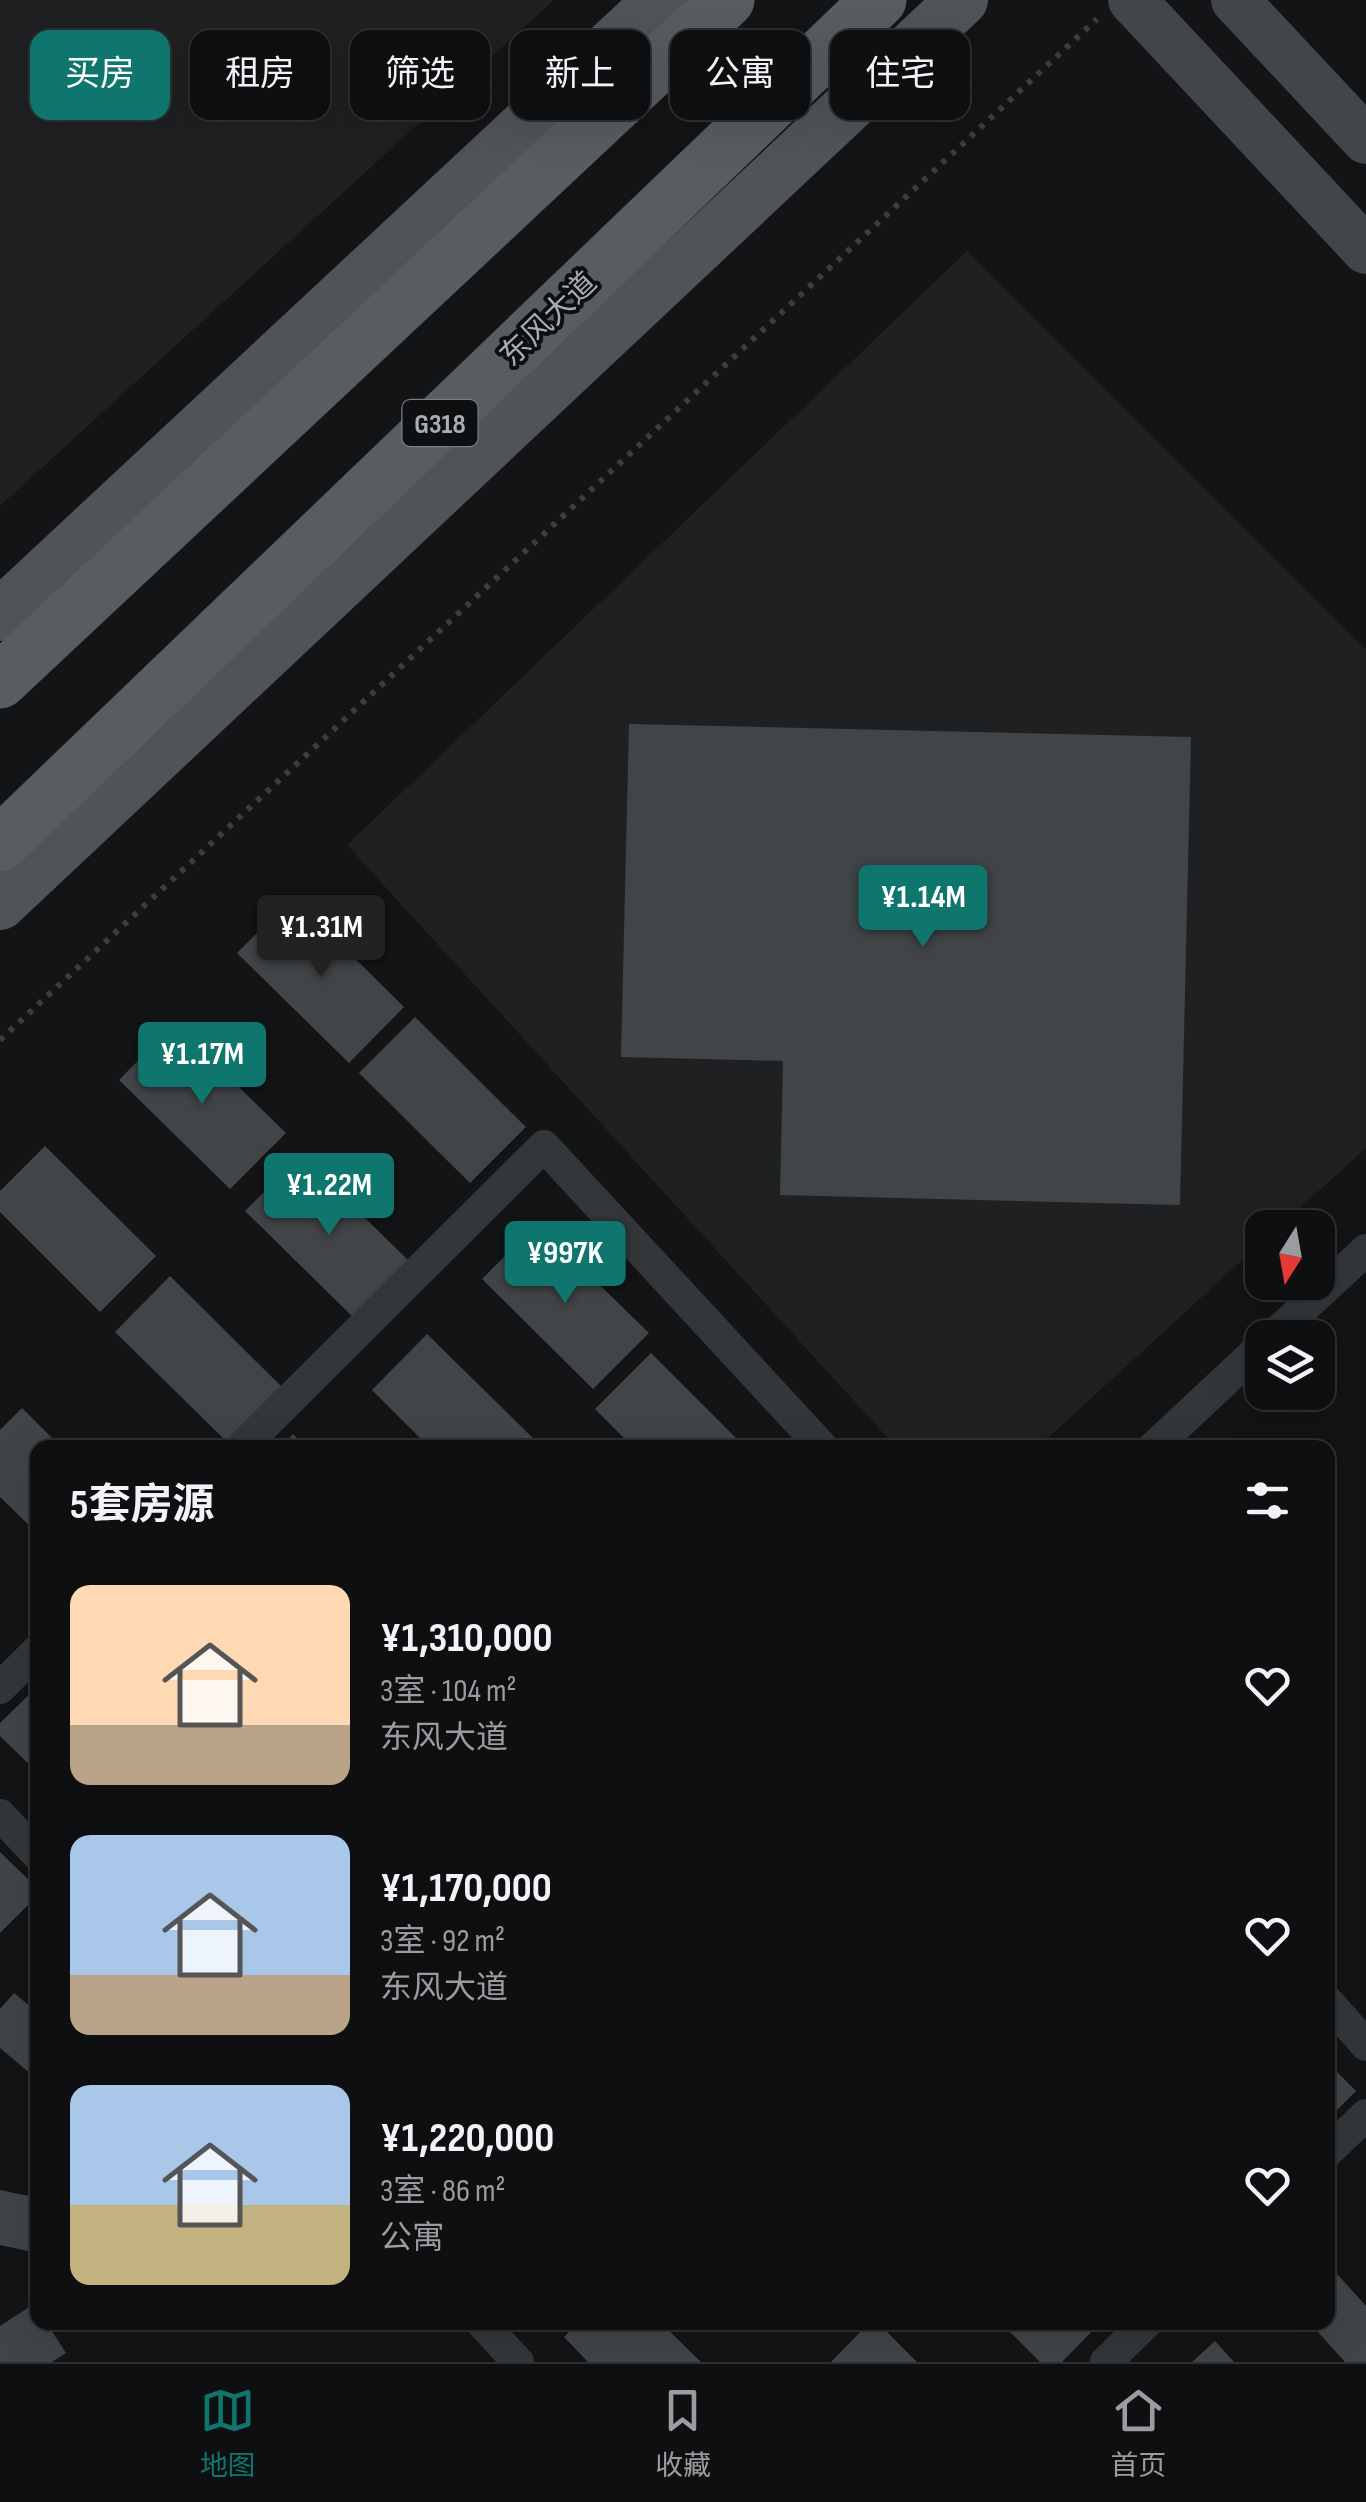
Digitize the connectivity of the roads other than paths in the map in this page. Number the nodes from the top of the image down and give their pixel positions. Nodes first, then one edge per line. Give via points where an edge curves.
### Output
1 (660, 0) edge
2 (727, 0) edge
3 (880, 0) edge
4 (962, 0) edge
5 (1235, 0) edge
6 (1117, 7) edge
7 (1366, 140) edge
8 (1366, 250) edge
9 (0, 615) edge
10 (0, 681) edge
11 (0, 844) edge
12 (0, 904) edge
13 (1366, 1250) edge
14 (1291, 1320) edge
15 (1245, 1362) edge
16 (249, 1440) edge
17 (816, 1440) edge
18 (1162, 1440) edge
19 (30, 1658) edge
20 (0, 1688) edge
21 (0, 1815) edge
22 (30, 1846) edge
23 (1335, 2010) edge
24 (1366, 2045) edge
25 (1366, 2114) edge
26 (1335, 2144) edge
27 (488, 2330) edge
28 (1139, 2330) edge
29 (518, 2362) edge
30 (1106, 2362) edge

1 - 9 main road
2 - 10 highway
3 - 11 highway, 东风大道 / G318
4 - 12 main road
5 - 7 main road
6 - 8 main road
13 - 14 street
15 - 18 street
16 - 17 street via 544,1146
19 - 20 street
21 - 22 street
23 - 24 street
25 - 26 street
27 - 29 street
28 - 30 street

